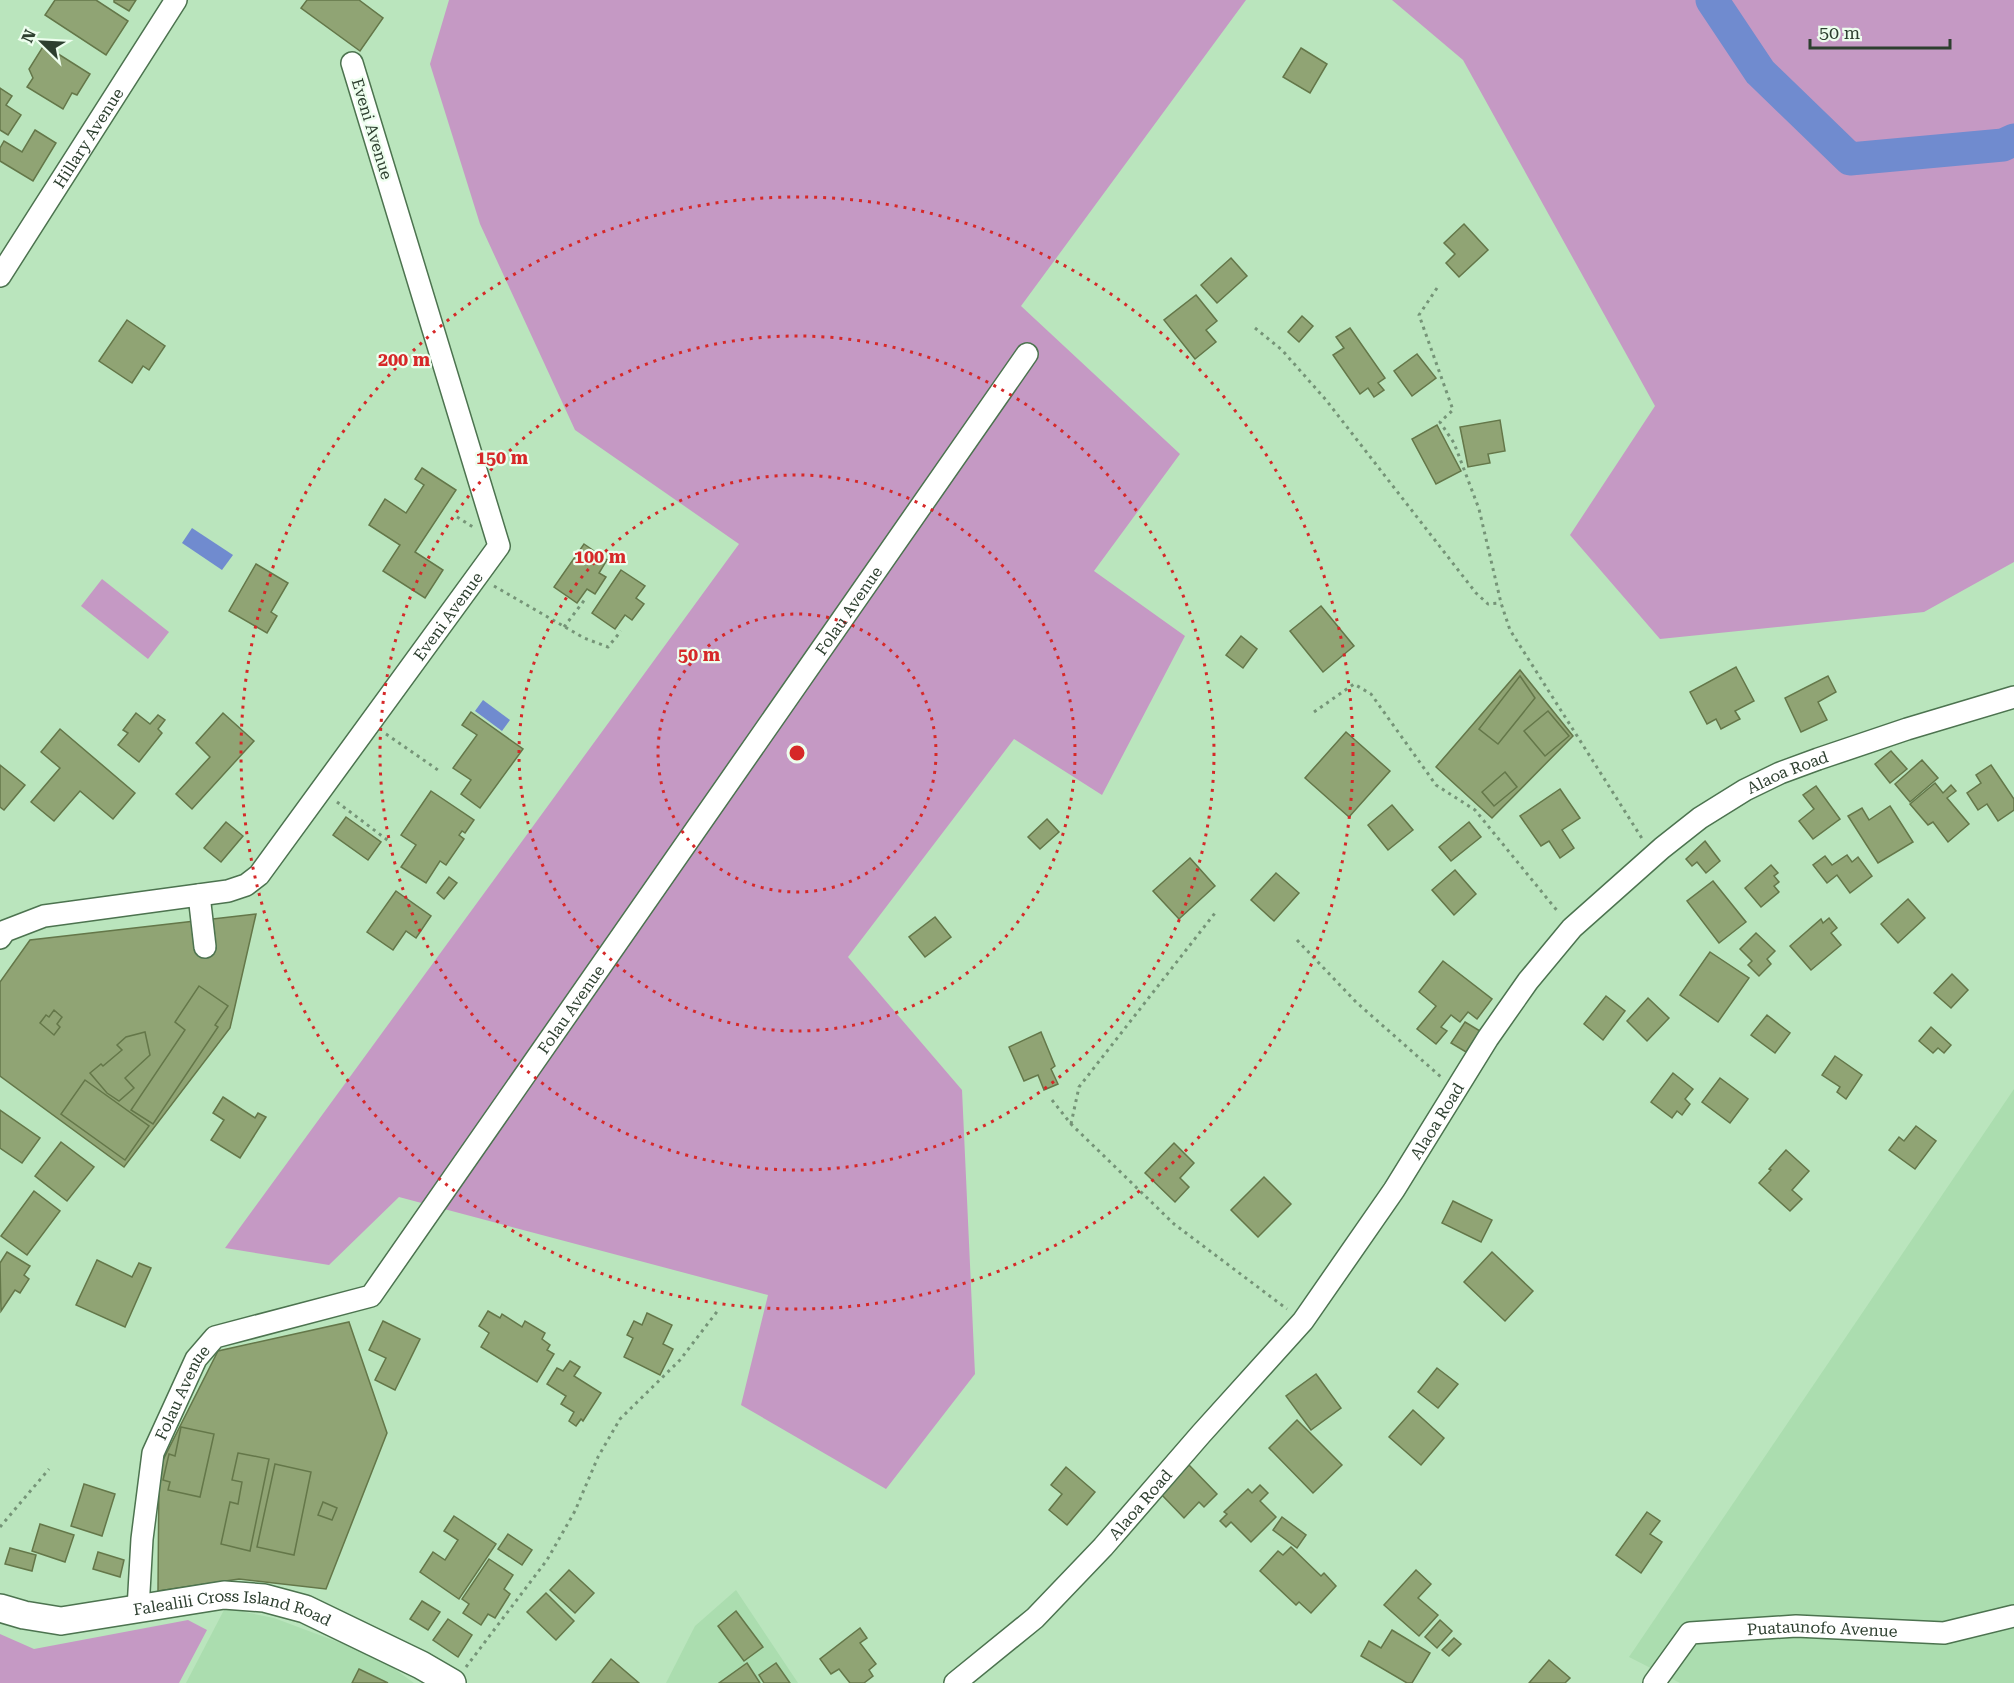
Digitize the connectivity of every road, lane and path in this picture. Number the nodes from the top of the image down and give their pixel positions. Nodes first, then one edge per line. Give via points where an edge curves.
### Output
1 (176, 0) edge
2 (352, 63) dead end
3 (0, 276) edge
4 (1437, 288) dead end
5 (1255, 328) dead end
6 (1027, 354) dead end
7 (477, 576) junction
8 (586, 598) dead end
9 (1501, 603) junction
10 (564, 627) junction
11 (621, 631) dead end
12 (2014, 697) edge
13 (1314, 712) dead end
14 (370, 722) junction
15 (438, 770) dead end
16 (321, 790) junction
17 (390, 842) dead end
18 (1653, 856) junction
19 (199, 895) junction
20 (1215, 913) dead end
21 (1572, 928) junction
22 (0, 938) edge
23 (1297, 940) dead end
24 (206, 947) dead end
25 (1455, 1091) junction
26 (1052, 1100) dead end
27 (1071, 1124) junction
28 (719, 1309) dead end
29 (1303, 1321) junction
30 (49, 1469) dead end
31 (0, 1527) edge
32 (0, 1608) edge
33 (138, 1609) junction
34 (2014, 1616) edge
35 (441, 1679) edge
36 (955, 1683) edge
37 (1654, 1683) edge

1 - 3 street, Hillary Avenue
2 - 7 street, Eveni Avenue via 499,546
4 - 9 path via 1419,315 1453,410 1440,422 1454,444 1479,509
5 - 9 path via 1282,350 1326,400 1476,593 1488,604
6 - 33 street, Folau Avenue via 371,1296 215,1337 196,1359 153,1453
7 - 10 path
7 - 14 street, Eveni Avenue
8 - 10 path
9 - 18 path via 1510,630
10 - 11 path via 608,647
12 - 18 street, Alaoa Road via 1780,773 1700,818
13 - 21 path via 1354,684 1371,694 1436,784 1475,810
14 - 15 path
14 - 16 street, Eveni Avenue
16 - 17 path
16 - 19 street, Eveni Avenue via 259,875 228,891
18 - 21 street, Alaoa Road
19 - 22 street, Eveni Avenue via 45,916 5,931
19 - 24 street
20 - 27 path via 1079,1087
21 - 25 street, Alaoa Road via 1528,981
23 - 25 path via 1356,1002
25 - 29 street, Alaoa Road via 1394,1190
26 - 27 path
27 - 29 path via 1174,1224
28 - 35 path via 680,1360 620,1419 547,1560
29 - 36 street, Alaoa Road via 1043,1610
30 - 31 path
32 - 33 main road, Falealili Cross Island Road via 62,1621
33 - 35 main road, Falealili Cross Island Road via 224,1594 264,1598 305,1609
34 - 37 street, Puataunofo Avenue via 1944,1632 1796,1626 1690,1633

